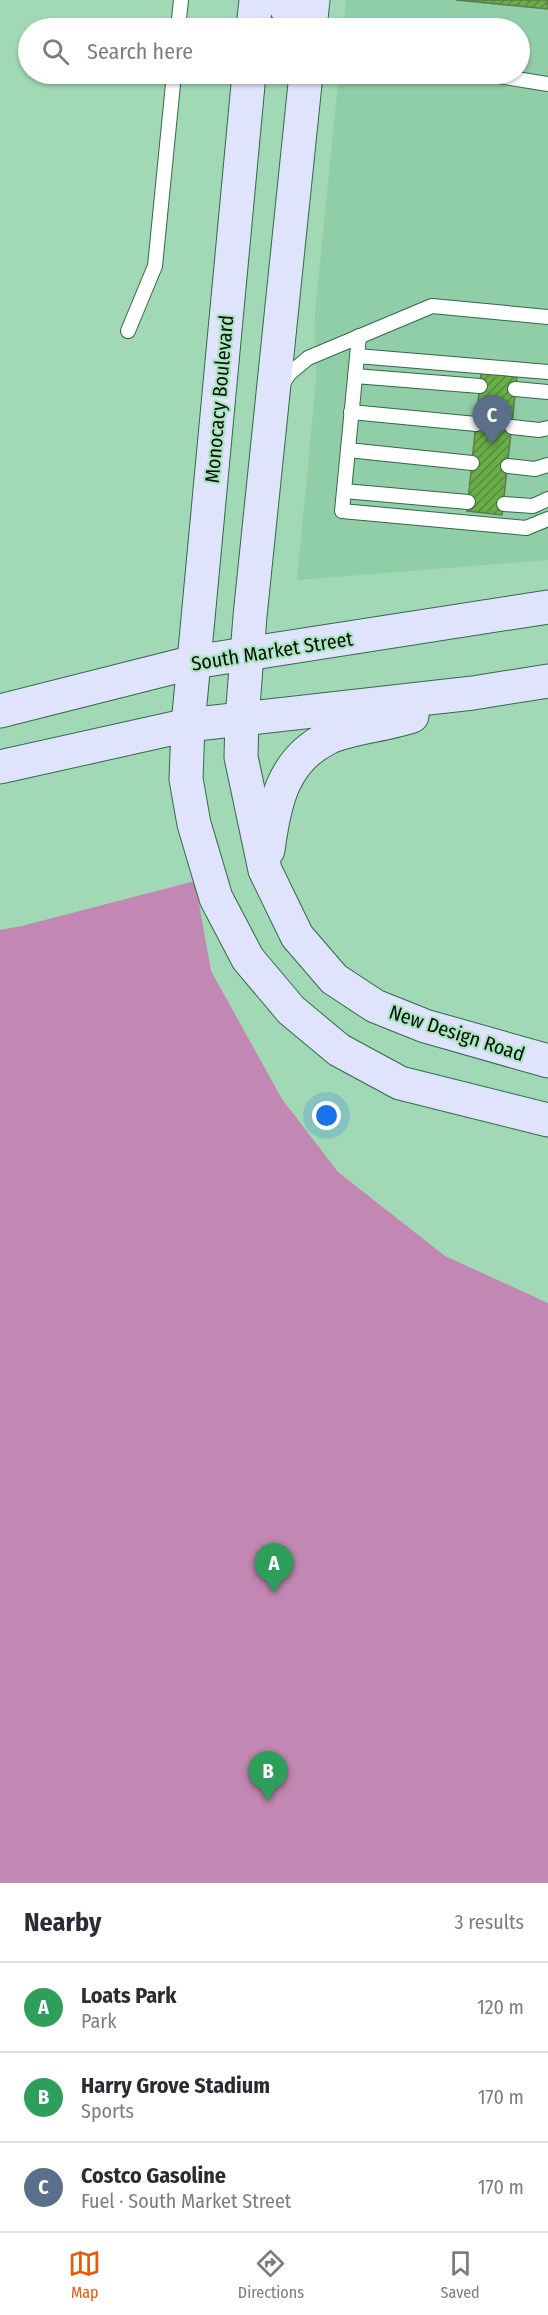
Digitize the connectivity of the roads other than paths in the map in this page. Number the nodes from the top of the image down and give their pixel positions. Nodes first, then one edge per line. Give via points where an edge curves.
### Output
1 (181, 0) edge
2 (256, 0) edge
3 (282, 0) edge
4 (313, 0) edge
5 (179, 18) edge
6 (254, 18) edge
7 (292, 18) edge
8 (311, 18) edge
9 (530, 81) edge
10 (173, 84) edge
11 (248, 84) edge
12 (305, 84) edge
13 (548, 84) edge
14 (548, 317) edge
15 (128, 330) dead end
16 (358, 336) junction
17 (357, 356) junction
18 (548, 372) edge
19 (355, 376) junction
20 (480, 386) dead end
21 (515, 389) dead end
22 (548, 392) edge
23 (273, 398) junction
24 (351, 412) junction
25 (476, 424) dead end
26 (512, 427) dead end
27 (548, 428) edge
28 (348, 450) junction
29 (472, 463) dead end
30 (548, 465) edge
31 (507, 466) dead end
32 (344, 491) junction
33 (548, 499) edge
34 (468, 502) dead end
35 (504, 504) dead end
36 (548, 519) edge
37 (548, 607) edge
38 (247, 653) junction
39 (194, 662) junction
40 (548, 681) edge
41 (472, 693) junction
42 (0, 711) edge
43 (242, 719) junction
44 (188, 725) junction
45 (0, 767) edge
46 (265, 870) junction
47 (548, 1061) edge
48 (548, 1120) edge

1 - 5 lane
2 - 6 main road
3 - 7 main road
4 - 8 main road
9 - 13 lane
10 - 15 lane via 155,266
11 - 39 main road, Monocacy Boulevard
12 - 23 main road
14 - 16 lane via 432,306
16 - 17 lane
16 - 23 lane via 308,358 288,374
17 - 18 lane
17 - 19 lane
19 - 20 lane
19 - 24 lane
21 - 22 lane
23 - 38 main road
24 - 25 lane
24 - 28 lane
26 - 27 lane
28 - 29 lane
28 - 32 lane
30 - 31 lane via 535,469
32 - 34 lane
32 - 36 lane via 342,511 526,528
33 - 35 lane via 533,506
37 - 38 main road, South Market Street
38 - 39 main road, South Market Street
38 - 43 main road
39 - 42 main road, South Market Street
39 - 44 main road, Monocacy Boulevard
40 - 41 main road
41 - 43 main road
41 - 46 main road via 394,722 328,738 297,761 281,784
43 - 44 main road
43 - 46 main road, New Design Road via 242,757
44 - 45 main road
44 - 48 main road via 186,779 194,824 216,897 248,959 291,1010 339,1050 400,1083
46 - 47 main road, New Design Road via 297,936 334,979 375,1006 425,1026

